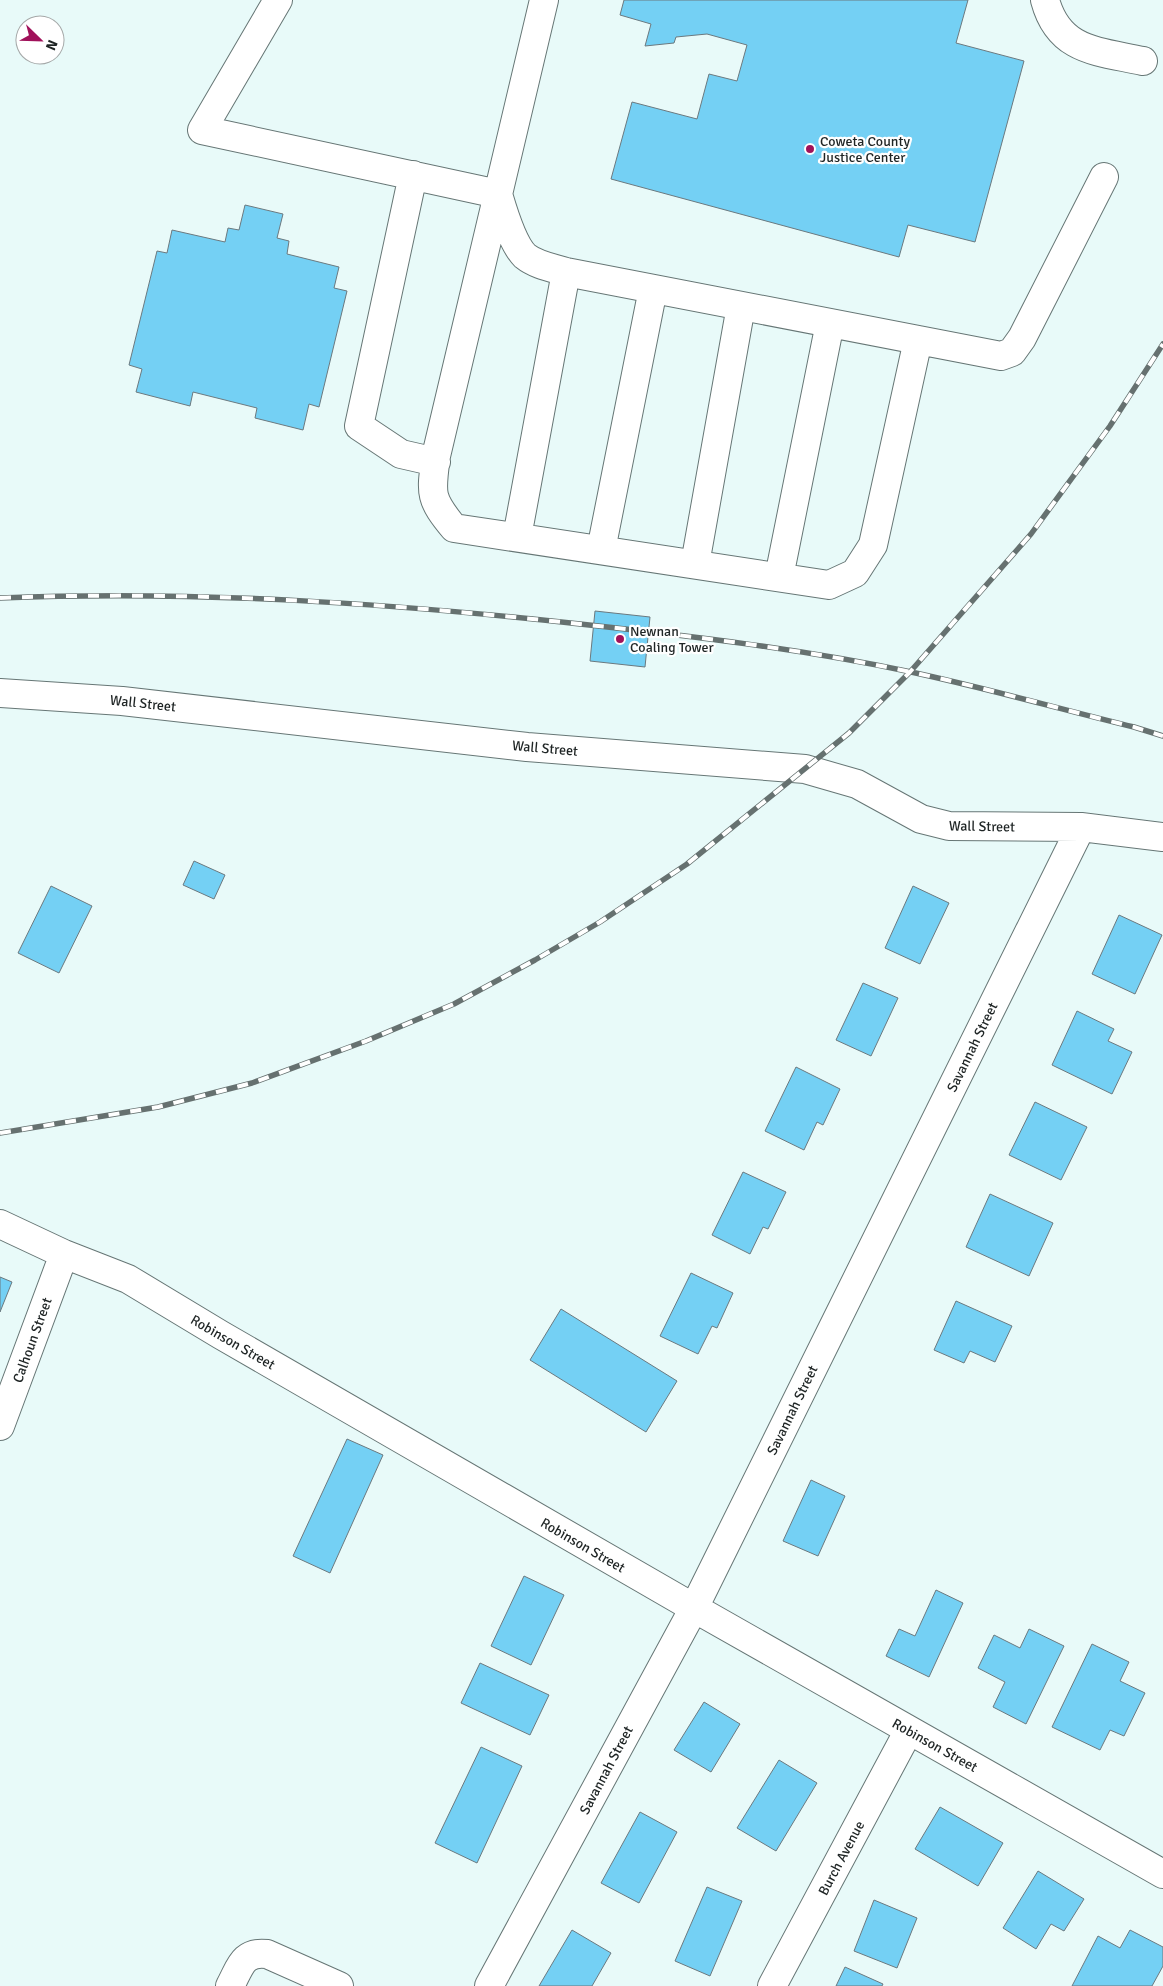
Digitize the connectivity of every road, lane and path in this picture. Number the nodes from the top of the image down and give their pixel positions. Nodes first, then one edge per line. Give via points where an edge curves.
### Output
1 (278, 0) edge
2 (544, 0) edge
3 (1045, 0) edge
4 (1143, 61) dead end
5 (413, 175) junction
6 (1104, 177) dead end
7 (498, 194) junction
8 (566, 272) junction
9 (653, 289) junction
10 (741, 306) junction
11 (830, 323) junction
12 (918, 340) junction
13 (436, 462) junction
14 (517, 537) junction
15 (601, 550) junction
16 (695, 564) junction
17 (779, 577) junction
18 (0, 693) edge
19 (1081, 827) junction
20 (1163, 837) edge
21 (0, 1224) edge
22 (64, 1254) junction
23 (0, 1426) edge
24 (694, 1608) junction
25 (910, 1730) junction
26 (1163, 1874) edge
27 (230, 1986) edge
28 (339, 1986) edge
29 (490, 1986) edge
30 (772, 1986) edge

1 - 5 street via 202,130
2 - 7 street
3 - 4 street via 1054,24 1067,38 1084,47
5 - 7 street
5 - 13 street via 358,426 402,454
6 - 12 street via 1012,352 993,355
7 - 8 street via 512,234 525,255 541,265
7 - 13 street
8 - 9 street
8 - 14 street
9 - 10 street
9 - 15 street
10 - 11 street
10 - 16 street
11 - 12 street
11 - 17 street
12 - 17 street via 874,545 855,573 829,585
13 - 14 street via 433,498 454,528
14 - 15 street
15 - 16 street
16 - 17 street
18 - 19 street, Wall Street via 122,701 526,747 805,769 857,784 921,819 949,826
19 - 20 street, Wall Street
19 - 24 street, Savannah Street
21 - 22 street, Robinson Street
22 - 23 street, Calhoun Street
22 - 24 street, Robinson Street via 128,1279
24 - 25 street, Robinson Street
24 - 29 street, Savannah Street
25 - 26 street, Robinson Street
25 - 30 street, Burch Avenue
27 - 28 street via 247,1956 256,1953 267,1954

